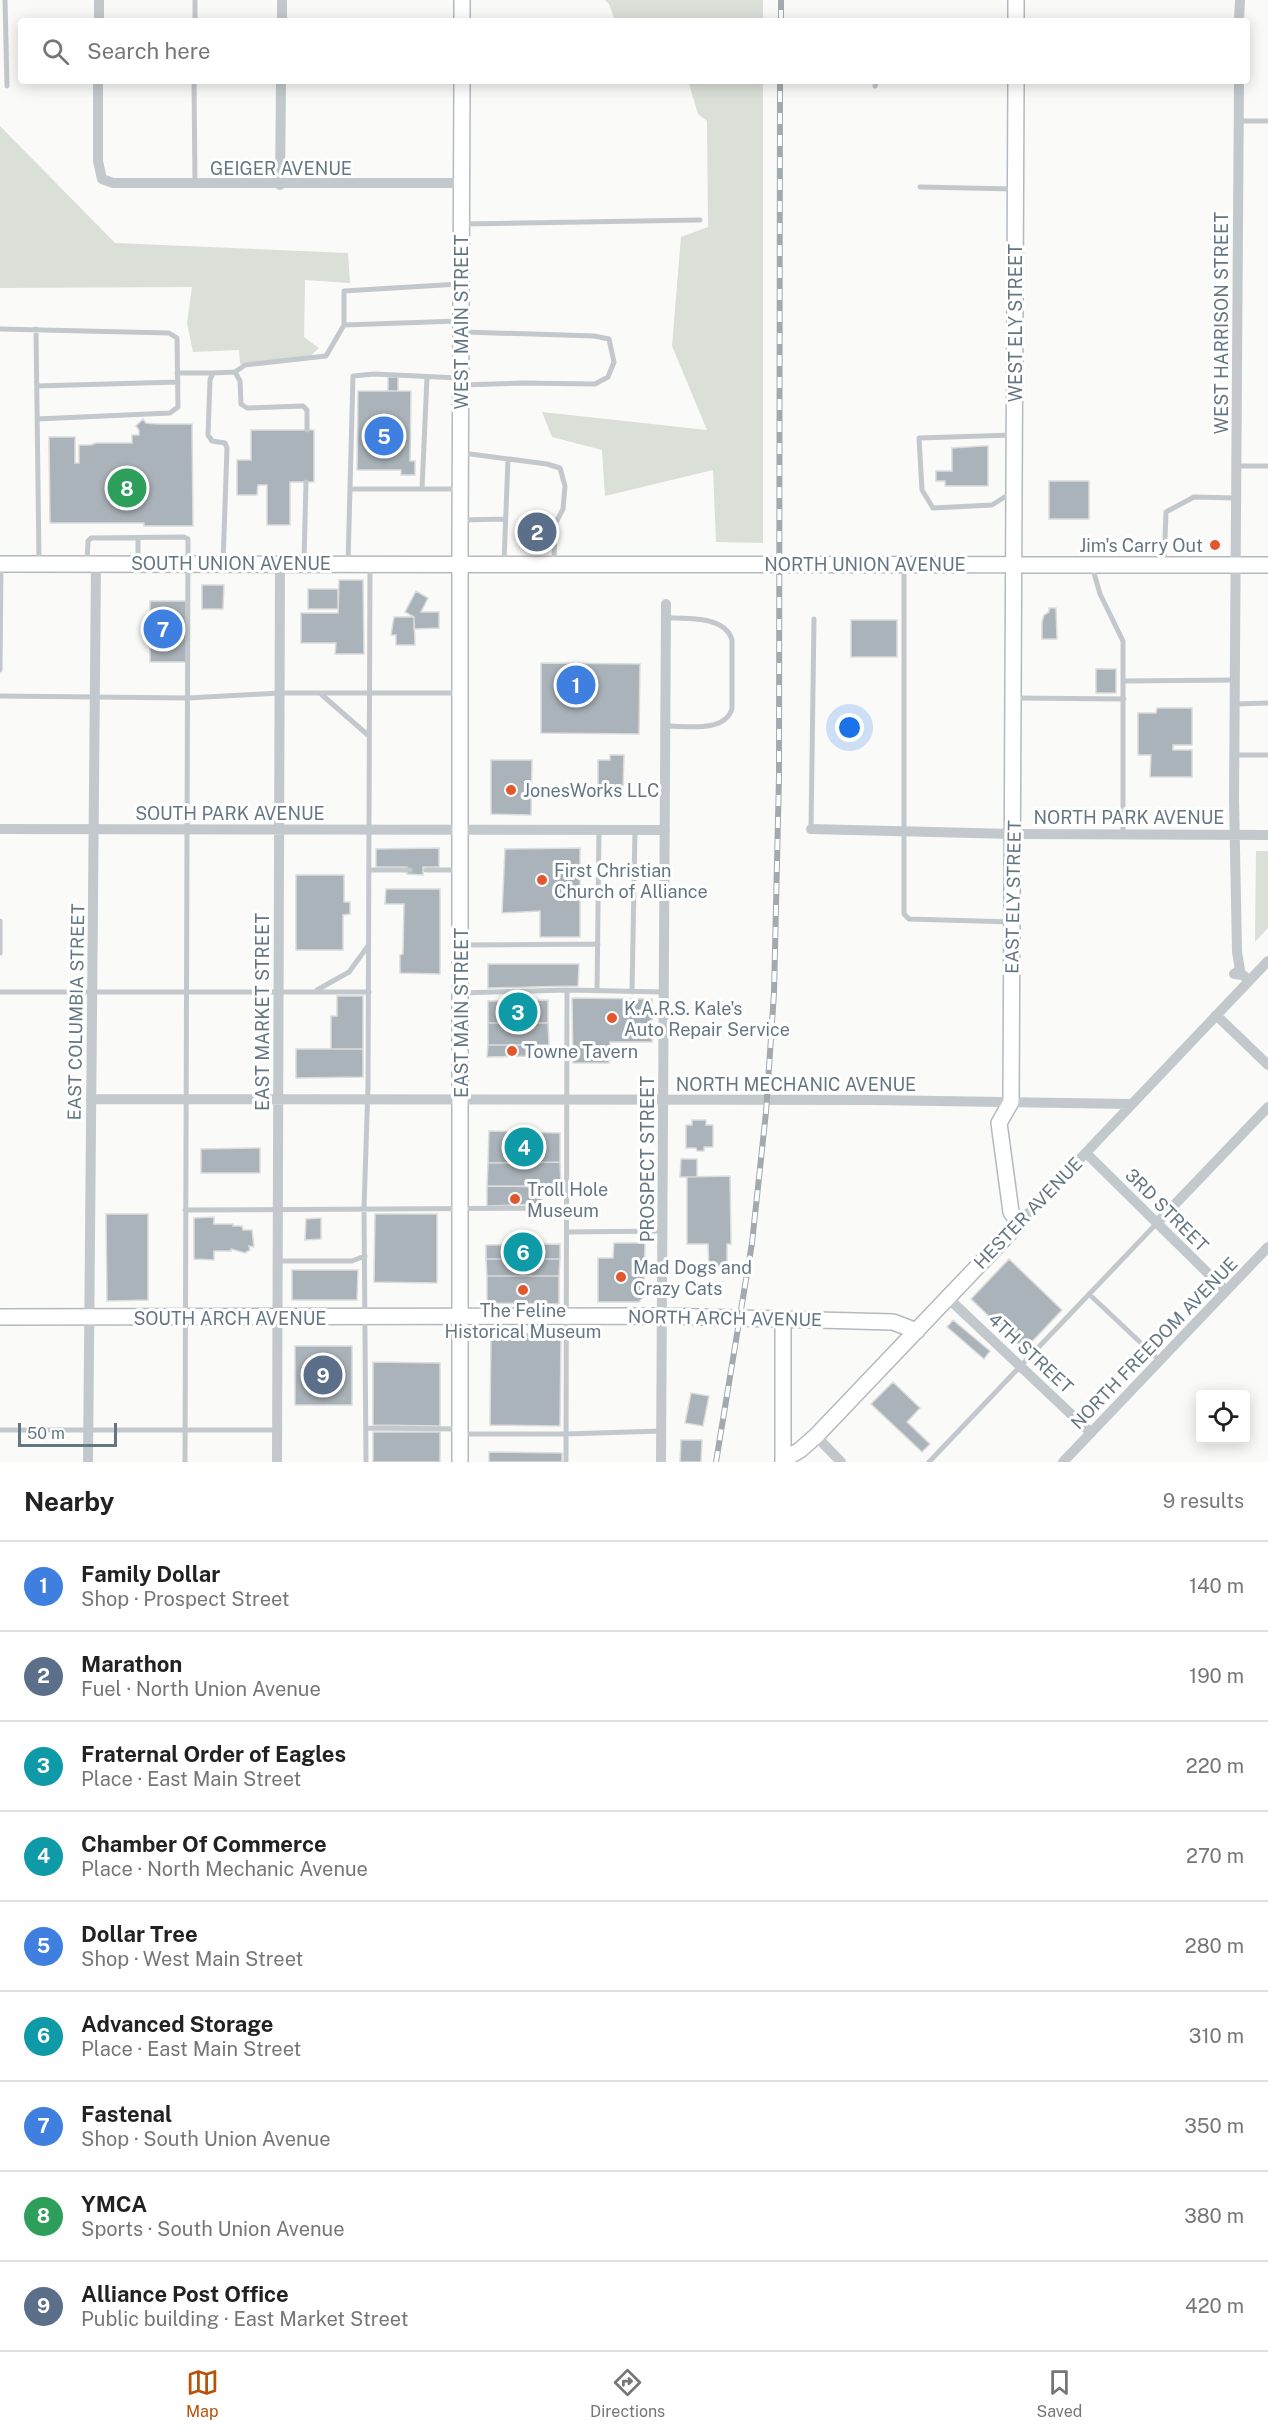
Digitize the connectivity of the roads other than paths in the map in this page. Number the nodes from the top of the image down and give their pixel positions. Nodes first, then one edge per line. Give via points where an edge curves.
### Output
1 (5, 0) edge
2 (99, 0) edge
3 (195, 0) edge
4 (282, 0) edge
5 (462, 0) edge
6 (1016, 0) edge
7 (1240, 0) edge
8 (99, 18) edge
9 (195, 18) edge
10 (282, 18) edge
11 (462, 18) edge
12 (1016, 18) edge
13 (1239, 18) edge
14 (98, 84) edge
15 (194, 84) edge
16 (281, 84) edge
17 (462, 84) edge
18 (1016, 84) edge
19 (1239, 84) edge
20 (7, 86) dead end
21 (1239, 121) junction
22 (1268, 121) edge
23 (462, 183) junction
24 (195, 184) junction
25 (280, 185) junction
26 (920, 187) dead end
27 (1016, 189) junction
28 (700, 220) dead end
29 (461, 224) junction
30 (461, 284) junction
31 (344, 325) junction
32 (461, 326) junction
33 (0, 328) edge
34 (36, 329) junction
35 (235, 372) junction
36 (177, 373) junction
37 (213, 373) junction
38 (427, 377) junction
39 (178, 382) junction
40 (461, 382) junction
41 (37, 386) junction
42 (37, 419) junction
43 (307, 430) dead end
44 (1015, 435) junction
45 (460, 453) junction
46 (507, 459) junction
47 (1237, 466) junction
48 (1268, 466) edge
49 (306, 482) dead end
50 (350, 489) junction
51 (422, 489) junction
52 (460, 489) junction
53 (1014, 491) junction
54 (1237, 498) junction
55 (505, 519) junction
56 (460, 520) junction
57 (138, 538) junction
58 (138, 563) junction
59 (189, 563) junction
60 (223, 563) junction
61 (280, 563) junction
62 (304, 563) junction
63 (348, 563) junction
64 (370, 563) junction
65 (1, 564) edge
66 (39, 564) junction
67 (92, 564) junction
68 (461, 564) junction
69 (504, 564) junction
70 (554, 564) junction
71 (904, 564) junction
72 (1014, 564) junction
73 (1091, 564) junction
74 (1164, 565) junction
75 (1237, 565) junction
76 (1268, 566) edge
77 (666, 604) dead end
78 (666, 618) junction
79 (814, 619) dead end
80 (0, 670) edge
81 (1236, 680) junction
82 (1124, 681) junction
83 (280, 693) junction
84 (461, 693) junction
85 (320, 694) junction
86 (369, 694) junction
87 (0, 696) edge
88 (95, 697) junction
89 (188, 698) junction
90 (1014, 698) junction
91 (1124, 699) junction
92 (1268, 703) edge
93 (1235, 704) junction
94 (666, 726) junction
95 (369, 736) junction
96 (1268, 754) edge
97 (1235, 755) junction
98 (0, 828) edge
99 (94, 829) junction
100 (187, 829) junction
101 (279, 829) junction
102 (811, 829) joint
103 (369, 830) junction
104 (461, 830) junction
105 (599, 830) junction
106 (635, 830) junction
107 (665, 830) junction
108 (904, 831) junction
109 (1013, 834) junction
110 (1235, 834) junction
111 (1123, 835) junction
112 (1268, 835) edge
113 (369, 870) junction
114 (410, 870) dead end
115 (426, 870) dead end
116 (461, 870) junction
117 (0, 921) edge
118 (1012, 922) junction
119 (369, 943) junction
120 (598, 944) junction
121 (461, 945) junction
122 (0, 953) edge
123 (1268, 961) edge
124 (1249, 981) junction
125 (93, 990) junction
126 (567, 990) junction
127 (597, 990) junction
128 (186, 991) junction
129 (0, 992) edge
130 (278, 992) junction
131 (313, 992) junction
132 (369, 992) junction
133 (632, 992) junction
134 (665, 992) junction
135 (461, 993) junction
136 (1216, 1016) junction
137 (1268, 1065) edge
138 (92, 1099) junction
139 (186, 1100) junction
140 (278, 1101) junction
141 (368, 1101) junction
142 (461, 1101) junction
143 (567, 1101) junction
144 (664, 1101) junction
145 (1011, 1102) junction
146 (1132, 1104) junction
147 (1268, 1107) edge
148 (1086, 1153) junction
149 (364, 1208) junction
150 (567, 1208) junction
151 (461, 1209) junction
152 (185, 1210) junction
153 (278, 1210) junction
154 (1019, 1223) junction
155 (1157, 1223) junction
156 (663, 1231) junction
157 (567, 1232) junction
158 (1268, 1247) edge
159 (365, 1256) junction
160 (277, 1261) junction
161 (1226, 1291) junction
162 (1089, 1294) junction
163 (948, 1298) junction
164 (662, 1316) junction
165 (0, 1317) edge
166 (90, 1317) junction
167 (567, 1317) junction
168 (185, 1318) junction
169 (277, 1318) junction
170 (366, 1318) junction
171 (460, 1318) junction
172 (783, 1319) junction
173 (916, 1331) junction
174 (1160, 1360) junction
175 (1020, 1366) junction
176 (366, 1428) junction
177 (0, 1430) edge
178 (89, 1430) junction
179 (185, 1430) junction
180 (277, 1430) junction
181 (662, 1431) junction
182 (460, 1432) junction
183 (1091, 1433) junction
184 (566, 1434) junction
185 (816, 1436) junction
186 (783, 1461) edge
187 (88, 1462) edge
188 (184, 1462) edge
189 (276, 1462) edge
190 (366, 1462) edge
191 (460, 1462) edge
192 (566, 1462) edge
193 (661, 1462) edge
194 (841, 1462) edge
195 (929, 1462) edge
196 (1064, 1462) edge

1 - 20 lane
2 - 8 street
3 - 9 lane
4 - 10 street
5 - 11 street
6 - 12 street
7 - 13 street
14 - 24 street, GEIGER AVENUE via 98,161 102,179 113,183
15 - 24 lane
16 - 25 street
17 - 23 street, WEST MAIN STREET
18 - 27 street, WEST ELY STREET
19 - 21 street, WEST HARRISON STREET
21 - 22 lane
21 - 47 street, WEST HARRISON STREET
23 - 25 street, GEIGER AVENUE
23 - 29 street, WEST MAIN STREET
24 - 25 street, GEIGER AVENUE
26 - 27 lane
27 - 44 street, WEST ELY STREET
28 - 29 lane
29 - 30 street, WEST MAIN STREET
30 - 31 lane via 344,291
30 - 32 street, WEST MAIN STREET
31 - 32 lane
31 - 35 lane via 326,356 245,365
32 - 40 street, WEST MAIN STREET
32 - 40 lane via 609,339 614,362 608,377 595,384
33 - 34 lane
34 - 36 lane via 169,333 177,338
34 - 41 lane
35 - 37 lane
35 - 43 lane via 240,381 241,404 246,408 303,406 307,410
36 - 37 lane
36 - 39 lane
37 - 60 lane via 208,435 227,448
38 - 40 lane
38 - 50 lane via 353,376
38 - 51 lane
39 - 41 lane
39 - 42 lane via 178,407 170,413
40 - 45 street, WEST MAIN STREET
41 - 42 lane
42 - 66 lane
44 - 53 street, WEST ELY STREET
44 - 53 lane via 919,438 922,490 933,508 992,506
45 - 46 lane
45 - 52 street, WEST MAIN STREET
46 - 55 lane
46 - 70 lane via 560,468 565,486 563,509 555,524
47 - 48 lane
47 - 54 street, WEST HARRISON STREET
49 - 62 lane
50 - 51 lane
50 - 63 lane
51 - 52 lane
52 - 56 street, WEST MAIN STREET
53 - 72 street, WEST ELY STREET
54 - 74 lane via 1194,497 1166,512
54 - 75 street, WEST HARRISON STREET
55 - 56 lane
55 - 69 lane
56 - 68 street, WEST MAIN STREET
57 - 58 lane
57 - 59 lane via 184,537 188,539
57 - 67 lane via 91,538 88,541
58 - 59 street, SOUTH UNION AVENUE
58 - 67 street, SOUTH UNION AVENUE
59 - 60 street, SOUTH UNION AVENUE
59 - 89 lane
60 - 61 street, SOUTH UNION AVENUE
61 - 62 street, SOUTH UNION AVENUE
61 - 83 street, EAST MARKET STREET
62 - 63 street, SOUTH UNION AVENUE
63 - 64 street, SOUTH UNION AVENUE
64 - 68 street, SOUTH UNION AVENUE
64 - 86 lane
65 - 66 street, SOUTH UNION AVENUE
65 - 80 lane
66 - 67 street, SOUTH UNION AVENUE
67 - 88 street, EAST COLUMBIA STREET
68 - 69 street, NORTH UNION AVENUE
68 - 84 street, EAST MAIN STREET
69 - 70 street, NORTH UNION AVENUE
70 - 71 street, NORTH UNION AVENUE
71 - 72 street, NORTH UNION AVENUE
71 - 108 lane
72 - 73 street, NORTH UNION AVENUE
72 - 90 street, EAST ELY STREET
73 - 74 street, NORTH UNION AVENUE
73 - 82 lane via 1100,594 1124,641
74 - 75 street, NORTH UNION AVENUE
75 - 76 street, NORTH UNION AVENUE
75 - 81 street, WEST HARRISON STREET
77 - 78 street, PROSPECT STREET
78 - 94 street, PROSPECT STREET
78 - 94 lane via 699,619 725,628 730,634 732,709 723,723
79 - 102 lane
81 - 82 lane
81 - 93 street, WEST HARRISON STREET
82 - 91 lane
83 - 85 lane
83 - 89 lane
83 - 101 street, EAST MARKET STREET
84 - 86 lane
84 - 104 street, EAST MAIN STREET
85 - 86 lane
85 - 95 lane
86 - 95 lane
87 - 88 lane
88 - 89 lane
88 - 99 street, EAST COLUMBIA STREET
89 - 100 lane
90 - 91 lane
90 - 109 street, EAST ELY STREET
91 - 111 lane
92 - 93 lane
93 - 97 street, WEST HARRISON STREET
94 - 107 street, PROSPECT STREET
95 - 103 lane
96 - 97 lane
97 - 110 street, WEST HARRISON STREET
98 - 99 street, SOUTH PARK AVENUE
99 - 100 street, SOUTH PARK AVENUE
99 - 125 street, EAST COLUMBIA STREET
100 - 101 street, SOUTH PARK AVENUE
100 - 128 lane
101 - 103 street, SOUTH PARK AVENUE
101 - 130 street, EAST MARKET STREET
102 - 108 street, NORTH PARK AVENUE
103 - 104 street, SOUTH PARK AVENUE
103 - 113 lane
104 - 105 street
104 - 116 street, EAST MAIN STREET
105 - 106 street
105 - 120 lane
106 - 107 street
106 - 133 lane
107 - 134 street, PROSPECT STREET
108 - 109 street, NORTH PARK AVENUE
108 - 118 lane via 904,914 909,919
109 - 111 street, NORTH PARK AVENUE
109 - 118 street, EAST ELY STREET
110 - 111 street, NORTH PARK AVENUE
110 - 112 street, NORTH PARK AVENUE
110 - 124 street, WEST HARRISON STREET via 1240,970 1234,974
113 - 114 lane
113 - 119 lane
115 - 116 lane
116 - 121 street, EAST MAIN STREET
117 - 122 lane
118 - 145 street, EAST ELY STREET
119 - 131 lane via 349,972
119 - 132 lane
120 - 121 lane
120 - 127 lane
121 - 135 street, EAST MAIN STREET
123 - 124 street, HESTER AVENUE
124 - 136 street, HESTER AVENUE
125 - 128 lane
125 - 129 lane
125 - 138 street, EAST COLUMBIA STREET
126 - 127 lane
126 - 135 lane
126 - 143 lane
127 - 133 lane
128 - 130 lane
128 - 139 lane
130 - 131 lane
130 - 140 street, EAST MARKET STREET
131 - 132 lane
132 - 141 lane
133 - 134 lane
134 - 144 street, PROSPECT STREET
135 - 142 street, EAST MAIN STREET
136 - 137 street
136 - 146 street, HESTER AVENUE
138 - 139 street, NORTH MECHANIC AVENUE
138 - 166 street, EAST COLUMBIA STREET
139 - 140 street, NORTH MECHANIC AVENUE
139 - 152 lane
140 - 141 street, NORTH MECHANIC AVENUE
140 - 153 street, EAST MARKET STREET
141 - 142 street, NORTH MECHANIC AVENUE
141 - 149 lane
142 - 143 street, NORTH MECHANIC AVENUE
142 - 151 street, EAST MAIN STREET
143 - 144 street, NORTH MECHANIC AVENUE
143 - 150 lane
144 - 145 street, NORTH MECHANIC AVENUE
144 - 156 street, PROSPECT STREET
145 - 146 street, NORTH MECHANIC AVENUE
145 - 154 street, EAST ELY STREET via 999,1123 1011,1212
146 - 148 street, HESTER AVENUE
147 - 155 street
148 - 154 street, HESTER AVENUE
148 - 155 street, 3RD STREET
149 - 151 lane
149 - 153 lane
149 - 159 lane
150 - 151 lane
150 - 157 lane
151 - 171 street, EAST MAIN STREET
152 - 153 lane
152 - 168 lane
153 - 160 street, EAST MARKET STREET
154 - 163 street, HESTER AVENUE
155 - 161 street, 3RD STREET
155 - 162 lane
156 - 157 lane
156 - 164 street, PROSPECT STREET
157 - 167 lane
158 - 161 street, NORTH FREEDOM AVENUE
159 - 160 lane via 352,1261
159 - 170 lane
160 - 169 street, EAST MARKET STREET
161 - 174 street, NORTH FREEDOM AVENUE
162 - 174 lane
162 - 175 lane
163 - 173 street, HESTER AVENUE
163 - 175 street, 4TH STREET
164 - 167 street, NORTH ARCH AVENUE
164 - 172 street, NORTH ARCH AVENUE
164 - 181 street, PROSPECT STREET
165 - 166 street, SOUTH ARCH AVENUE
166 - 168 street, SOUTH ARCH AVENUE
166 - 178 street, EAST COLUMBIA STREET
167 - 171 street, NORTH ARCH AVENUE
167 - 184 lane
168 - 169 street, SOUTH ARCH AVENUE
168 - 179 lane
169 - 170 street, SOUTH ARCH AVENUE
169 - 180 street, EAST MARKET STREET
170 - 171 street, SOUTH ARCH AVENUE
170 - 176 lane
171 - 182 street, EAST MAIN STREET
172 - 173 street, NORTH ARCH AVENUE via 893,1322
172 - 186 street
173 - 185 street, HESTER AVENUE
174 - 183 street, NORTH FREEDOM AVENUE
175 - 183 street, 4TH STREET
175 - 195 lane
176 - 182 lane
176 - 190 lane
177 - 178 lane
178 - 179 lane
178 - 187 street, EAST COLUMBIA STREET
179 - 180 lane
179 - 188 lane
180 - 189 street, EAST MARKET STREET
181 - 184 lane
181 - 193 street, PROSPECT STREET
182 - 184 lane
182 - 191 street, EAST MAIN STREET
183 - 196 street, NORTH FREEDOM AVENUE
184 - 192 lane
185 - 186 street, HESTER AVENUE
185 - 194 street

